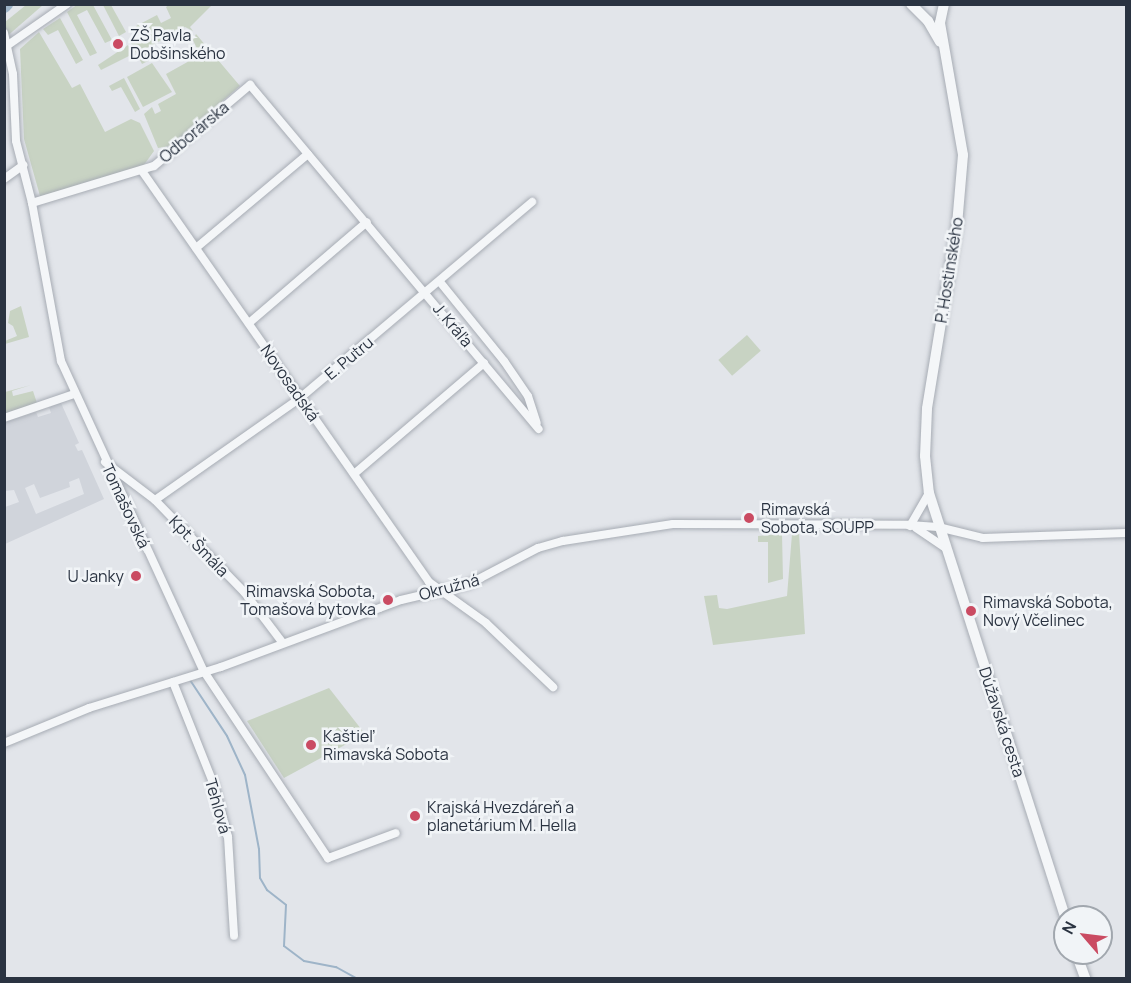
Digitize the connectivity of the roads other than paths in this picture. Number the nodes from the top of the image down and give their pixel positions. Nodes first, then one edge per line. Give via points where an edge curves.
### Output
1 (67, 4) edge
2 (912, 4) edge
3 (942, 7) edge
4 (923, 16) junction
5 (4, 33) edge
6 (8, 45) junction
7 (943, 47) junction
8 (250, 85) joint
9 (308, 154) junction
10 (23, 165) junction
11 (142, 171) junction
12 (4, 179) edge
13 (532, 202) dead end
14 (32, 203) junction
15 (367, 222) junction
16 (196, 248) junction
17 (440, 282) junction
18 (427, 294) junction
19 (249, 323) junction
20 (484, 363) junction
21 (74, 394) junction
22 (300, 398) junction
23 (4, 418) edge
24 (105, 461) junction
25 (354, 474) junction
26 (929, 493) junction
27 (155, 501) junction
28 (910, 525) junction
29 (938, 527) junction
30 (1126, 533) edge
31 (946, 548) junction
32 (441, 591) junction
33 (282, 642) junction
34 (202, 670) junction
35 (172, 682) junction
36 (553, 687) dead end
37 (4, 743) edge
38 (396, 833) dead end
39 (1061, 905) edge
40 (234, 936) dead end

1 - 6 street
2 - 4 street, P. Hostinského
3 - 4 street, P. Hostinského via 934,16
3 - 7 street, P. Hostinského
4 - 7 street, P. Hostinského
5 - 6 street, Tomašovská
6 - 10 street, Tomašovská via 14,127
7 - 26 street, P. Hostinského via 963,155 957,225 927,409 925,456
8 - 9 street, J. Kráľa
8 - 11 street, Odborárska via 154,166
9 - 15 street, J. Kráľa
9 - 16 street
10 - 12 street
10 - 14 street, Tomašovská
11 - 14 street, Odborárska
11 - 16 street, Novosadská
13 - 17 street, E. Putru
14 - 21 street, Tomašovská via 56,341
15 - 18 street, J. Kráľa
15 - 19 street
16 - 19 street, Novosadská
17 - 18 street, E. Putru
17 - 20 street, J. Kráľa via 528,396 539,429
18 - 20 street, J. Kráľa
18 - 22 street, E. Putru
19 - 22 street, Novosadská
20 - 25 street
21 - 23 street
21 - 24 street, Tomašovská
22 - 25 street, Novosadská
22 - 27 street, E. Putru
24 - 27 street, Kpt. Šmála
24 - 34 street, Tomašovská
25 - 32 street, Novosadská via 429,582
26 - 28 street
26 - 29 street, P. Hostinského
27 - 33 street, Kpt. Šmála via 245,593
28 - 29 street, Okružná
28 - 31 street
28 - 32 street, Okružná via 696,524 633,528 538,548 489,576
29 - 30 street, Okružná via 983,538
29 - 31 street, Dúžavská cesta
31 - 39 street, Dúžavská cesta
32 - 33 street, Okružná via 401,600
32 - 36 street, Novosadská via 506,640
33 - 34 street, Okružná
34 - 35 street, Okružná
34 - 38 street, Tomašovská via 328,858
35 - 37 street, Okružná via 89,708
35 - 40 street, Tehlová via 214,785 228,837

